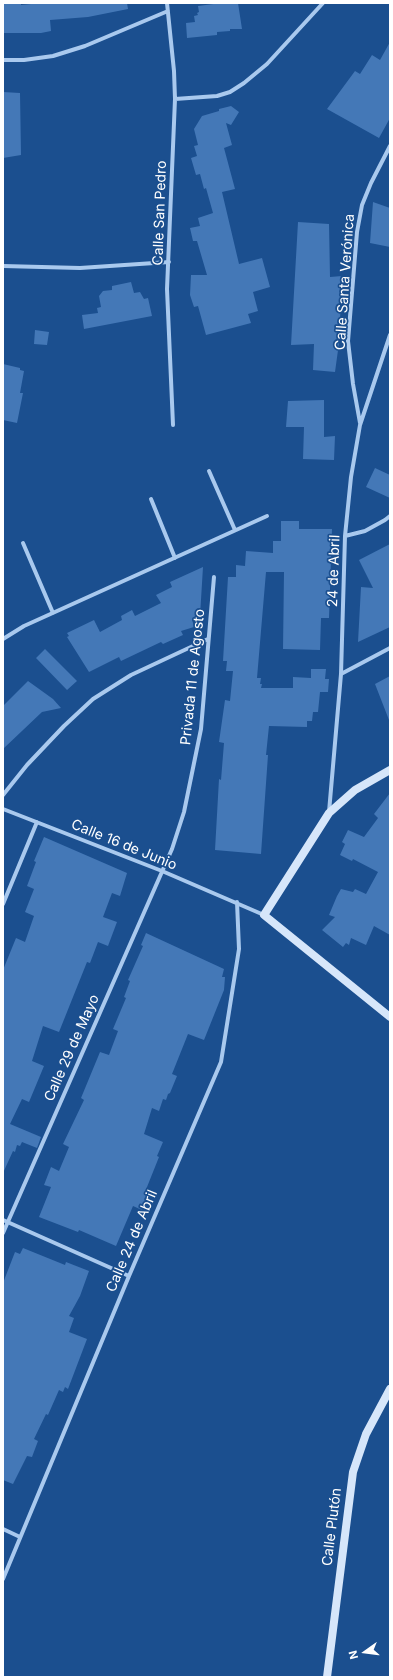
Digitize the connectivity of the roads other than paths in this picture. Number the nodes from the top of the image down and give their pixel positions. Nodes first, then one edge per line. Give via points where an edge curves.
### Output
1 (167, 3) edge
2 (323, 3) edge
3 (168, 11) junction
4 (3, 60) edge
5 (175, 99) junction
6 (390, 146) edge
7 (169, 262) junction
8 (3, 266) edge
9 (390, 335) edge
10 (173, 425) dead end
11 (360, 425) junction
12 (209, 471) dead end
13 (151, 498) dead end
14 (267, 516) dead end
15 (390, 516) edge
16 (235, 530) junction
17 (346, 536) junction
18 (23, 543) dead end
19 (175, 558) junction
20 (214, 577) dead end
21 (53, 613) junction
22 (3, 639) edge
23 (208, 639) junction
24 (390, 648) edge
25 (341, 674) junction
26 (390, 770) edge
27 (3, 795) edge
28 (3, 809) edge
29 (329, 813) junction
30 (37, 822) junction
31 (162, 871) junction
32 (237, 902) junction
33 (3, 904) edge
34 (264, 915) junction
35 (390, 1017) edge
36 (3, 1220) edge
37 (8, 1222) junction
38 (3, 1234) edge
39 (128, 1276) junction
40 (390, 1389) edge
41 (3, 1529) edge
42 (20, 1537) junction
43 (3, 1579) edge
44 (327, 1677) edge

1 - 3 street, Calle San Pedro
2 - 5 street via 267,64 244,83 230,92 217,96
3 - 4 street via 85,46 53,56
3 - 5 street, Calle San Pedro
5 - 7 street, Calle San Pedro
6 - 11 street, Calle Santa Verónica via 362,205 357,232 348,341
7 - 8 street via 80,268
7 - 10 street, Calle San Pedro
9 - 11 street, 24 de Abril
11 - 17 street, 24 de Abril via 351,477
12 - 16 street
13 - 19 street
14 - 16 street
15 - 17 street via 365,531
16 - 19 street
17 - 25 street, 24 de Abril
18 - 21 street
19 - 21 street
20 - 23 street, Privada 11 de Agosto
21 - 22 street
23 - 27 street via 131,675 93,699 27,765
23 - 31 street, Privada 11 de Agosto via 201,729 184,812
24 - 25 street
25 - 29 street, 24 de Abril
26 - 29 street via 355,790
28 - 30 street, Calle 16 de Junio
29 - 34 street
30 - 31 street, Calle 16 de Junio
30 - 33 street
31 - 32 street, Calle 16 de Junio
31 - 37 street, Calle 29 de Mayo
32 - 34 street, Calle 16 de Junio
32 - 39 street, Calle 24 de Abril via 239,949 221,1062
34 - 35 street
36 - 37 street
37 - 38 street, Calle 29 de Mayo
37 - 39 street
39 - 42 street, Calle 24 de Abril
40 - 44 street, Calle Plutón via 366,1434 353,1472
41 - 42 street
42 - 43 street, Calle 24 de Abril

